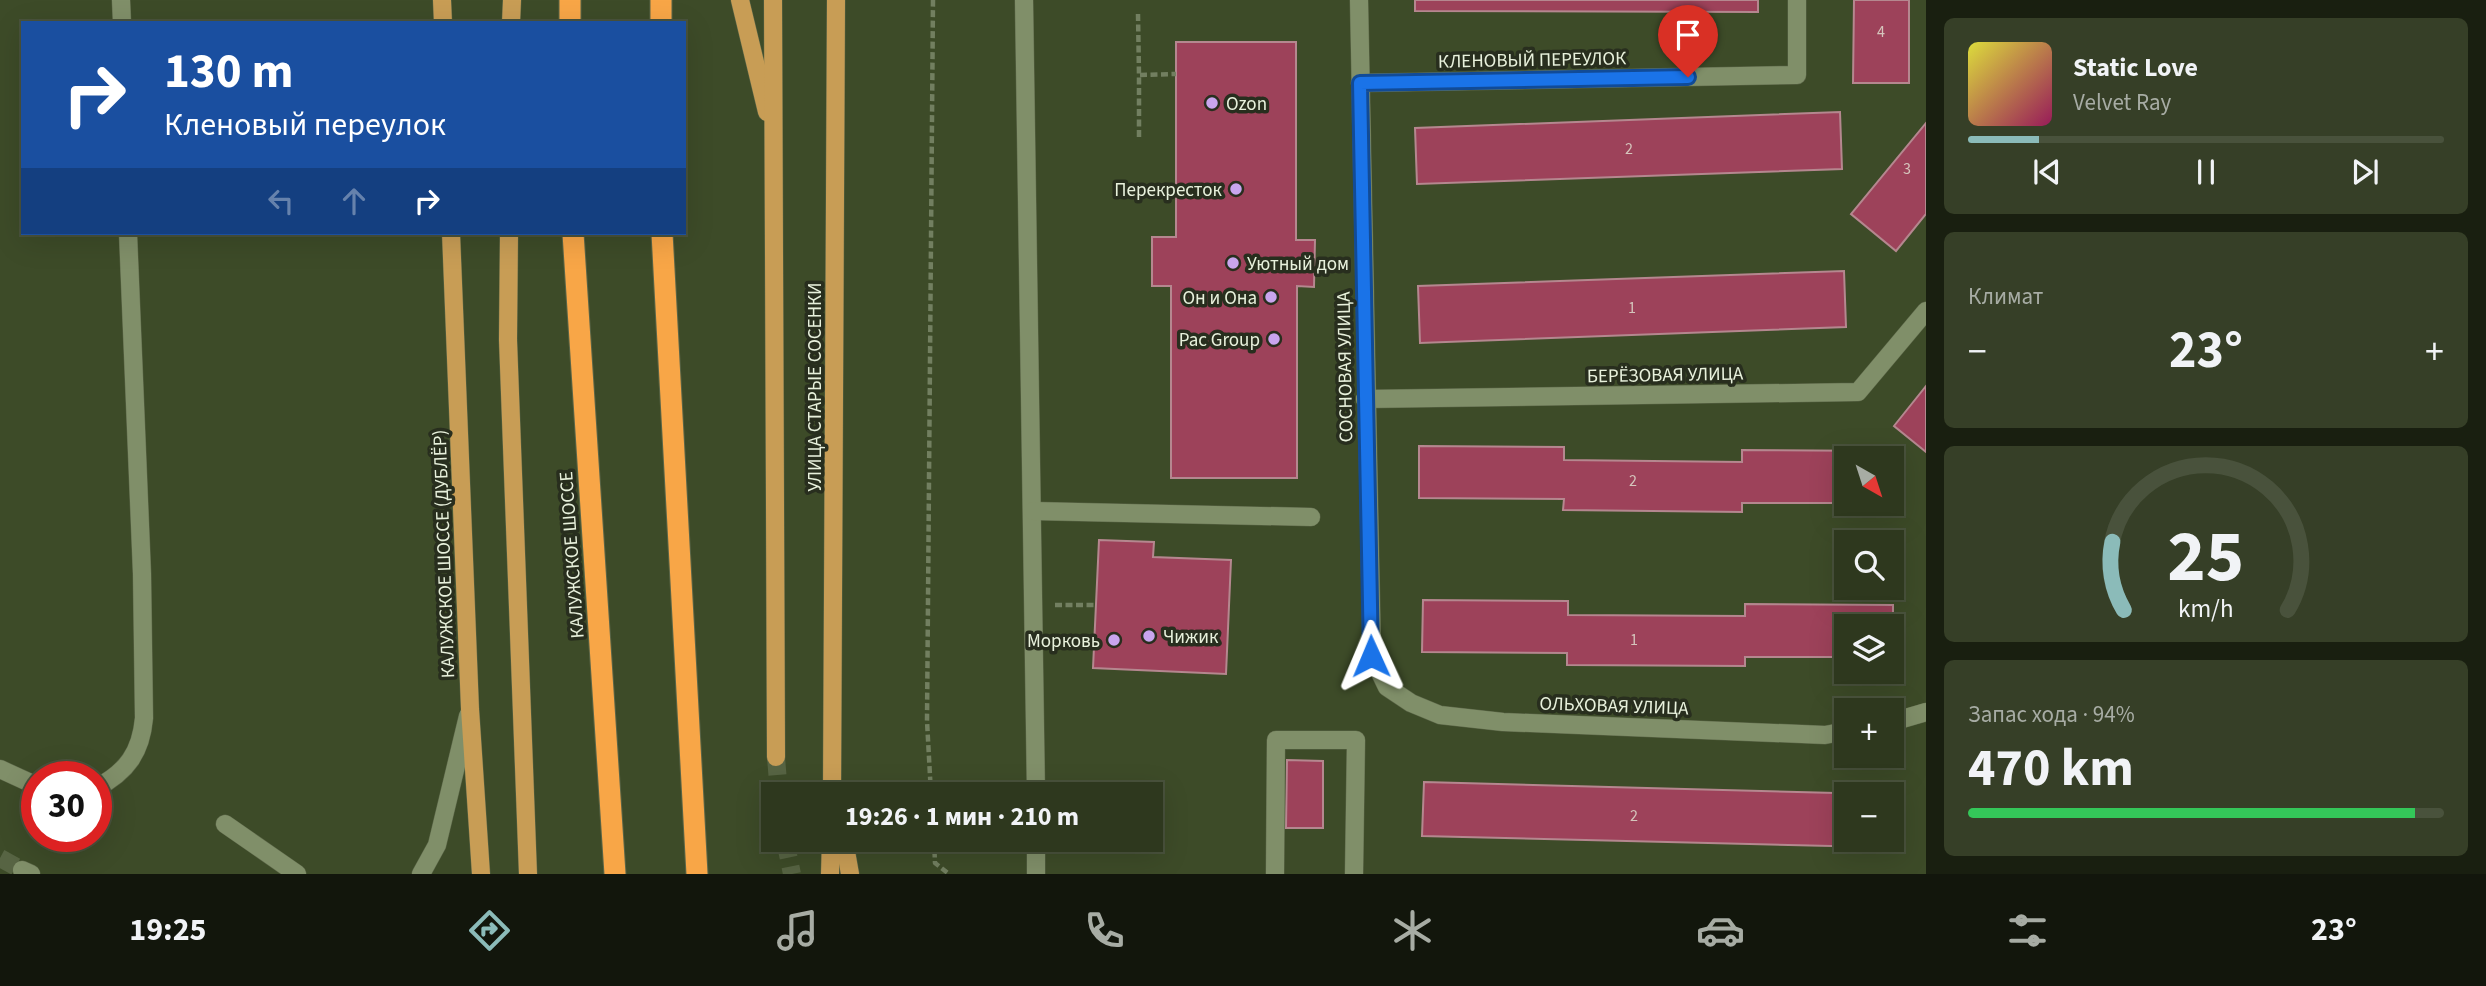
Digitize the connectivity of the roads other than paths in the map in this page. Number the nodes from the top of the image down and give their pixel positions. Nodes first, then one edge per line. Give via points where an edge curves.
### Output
1 (121, 0) edge
2 (442, 0) edge
3 (512, 0) edge
4 (570, 0) edge
5 (660, 0) edge
6 (740, 0) edge
7 (774, 0) edge
8 (836, 0) edge
9 (1024, 0) edge
10 (1359, 0) edge
11 (1797, 0) edge
12 (122, 21) edge
13 (443, 21) edge
14 (511, 21) edge
15 (570, 21) edge
16 (661, 21) edge
17 (1360, 83) junction
18 (775, 142) junction
19 (128, 235) edge
20 (451, 235) edge
21 (509, 235) edge
22 (573, 235) edge
23 (662, 235) edge
24 (1926, 311) edge
25 (1366, 399) junction
26 (1033, 511) junction
27 (1311, 517) dead end
28 (1387, 687) joint
29 (470, 709) junction
30 (1926, 712) edge
31 (1904, 718) edge
32 (1834, 733) edge
33 (776, 757) tunnel mouth
34 (0, 769) edge
35 (21, 779) edge
36 (112, 779) edge
37 (834, 782) edge
38 (1036, 782) edge
39 (225, 824) dead end
40 (831, 852) edge
41 (846, 852) edge
42 (1036, 852) edge
43 (297, 874) edge
44 (421, 874) edge
45 (481, 874) edge
46 (528, 874) edge
47 (615, 874) edge
48 (696, 874) edge
49 (830, 874) edge
50 (850, 874) edge
51 (1036, 874) edge
52 (1275, 874) edge
53 (1354, 874) edge

1 - 12 street
2 - 13 main road
3 - 14 main road
4 - 15 highway
5 - 16 highway
6 - 18 main road
7 - 18 main road
8 - 37 main road, УЛИЦА СТАРЫЕ СОСЕНКИ
9 - 26 street
10 - 17 street, СОСНОВАЯ УЛИЦА
11 - 17 street, КЛЕНОВЫЙ ПЕРЕУЛОК via 1797,75
17 - 25 street, СОСНОВАЯ УЛИЦА
18 - 33 main road
19 - 36 street via 144,718 137,751
20 - 29 main road, КАЛУЖСКОЕ ШОССЕ (ДУБЛЁР)
21 - 46 main road via 508,340
22 - 47 highway, КАЛУЖСКОЕ ШОССЕ
23 - 48 highway
24 - 25 street, БЕРЁЗОВАЯ УЛИЦА via 1858,392
25 - 28 street, СОСНОВАЯ УЛИЦА via 1371,656
26 - 27 street
26 - 38 street
28 - 32 street, ОЛЬХОВАЯ УЛИЦА via 1440,715 1503,722
29 - 44 street via 437,845
29 - 45 main road, КАЛУЖСКОЕ ШОССЕ (ДУБЛЁР)
30 - 31 street
34 - 35 street
39 - 43 street
40 - 49 main road
41 - 50 main road
42 - 51 street
52 - 53 street via 1276,740 1356,740

